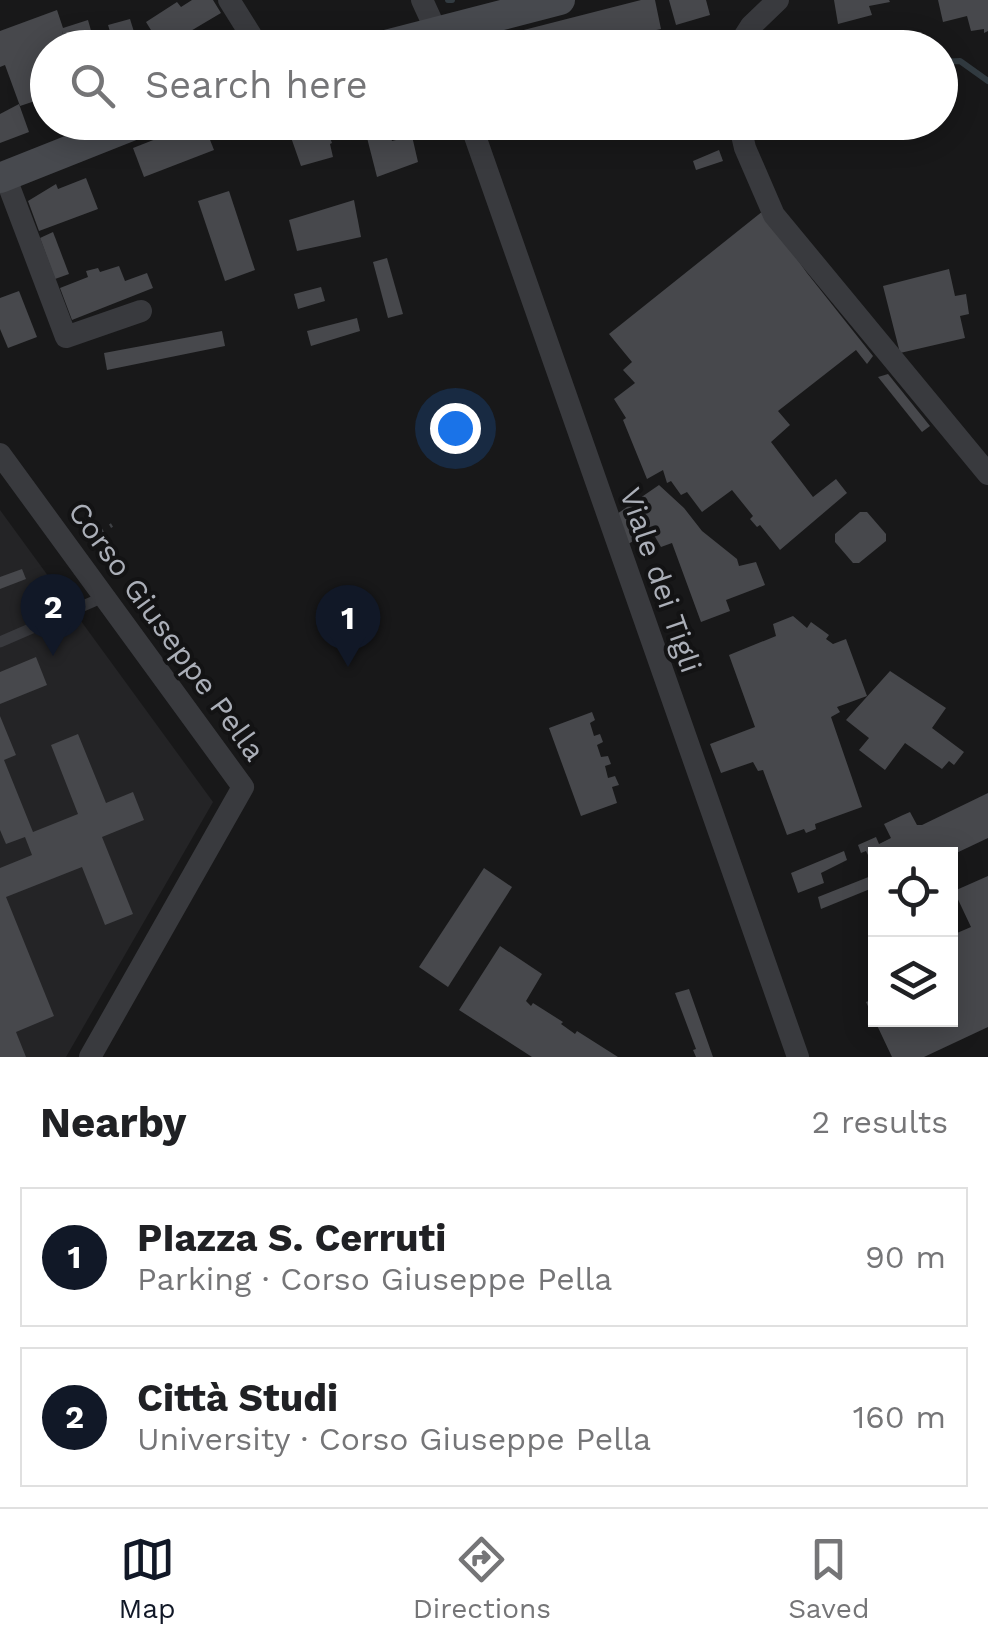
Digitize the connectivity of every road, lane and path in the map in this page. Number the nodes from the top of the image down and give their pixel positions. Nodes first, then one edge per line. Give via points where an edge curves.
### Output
1 (229, 0) edge
2 (422, 0) edge
3 (560, 0) edge
4 (746, 0) edge
5 (778, 0) edge
6 (248, 30) edge
7 (436, 30) edge
8 (465, 30) edge
9 (741, 30) edge
10 (748, 30) edge
11 (96, 140) edge
12 (476, 140) edge
13 (742, 140) edge
14 (3, 177) edge
15 (141, 311) dead end
16 (0, 454) edge
17 (988, 474) edge
18 (112, 525) dead end
19 (72, 551) junction
20 (106, 596) junction
21 (0, 642) edge
22 (90, 1057) edge
23 (798, 1057) edge

1 - 6 street
2 - 7 street
3 - 8 main road
4 - 9 street
5 - 10 street
11 - 14 main road
12 - 23 street, Viale dei Tigli
13 - 17 street via 774,215
14 - 15 street via 66,336
16 - 19 street, Corso Giuseppe Pella
18 - 19 path
19 - 20 street, Corso Giuseppe Pella
20 - 21 lane
20 - 22 street, Corso Giuseppe Pella via 243,787

